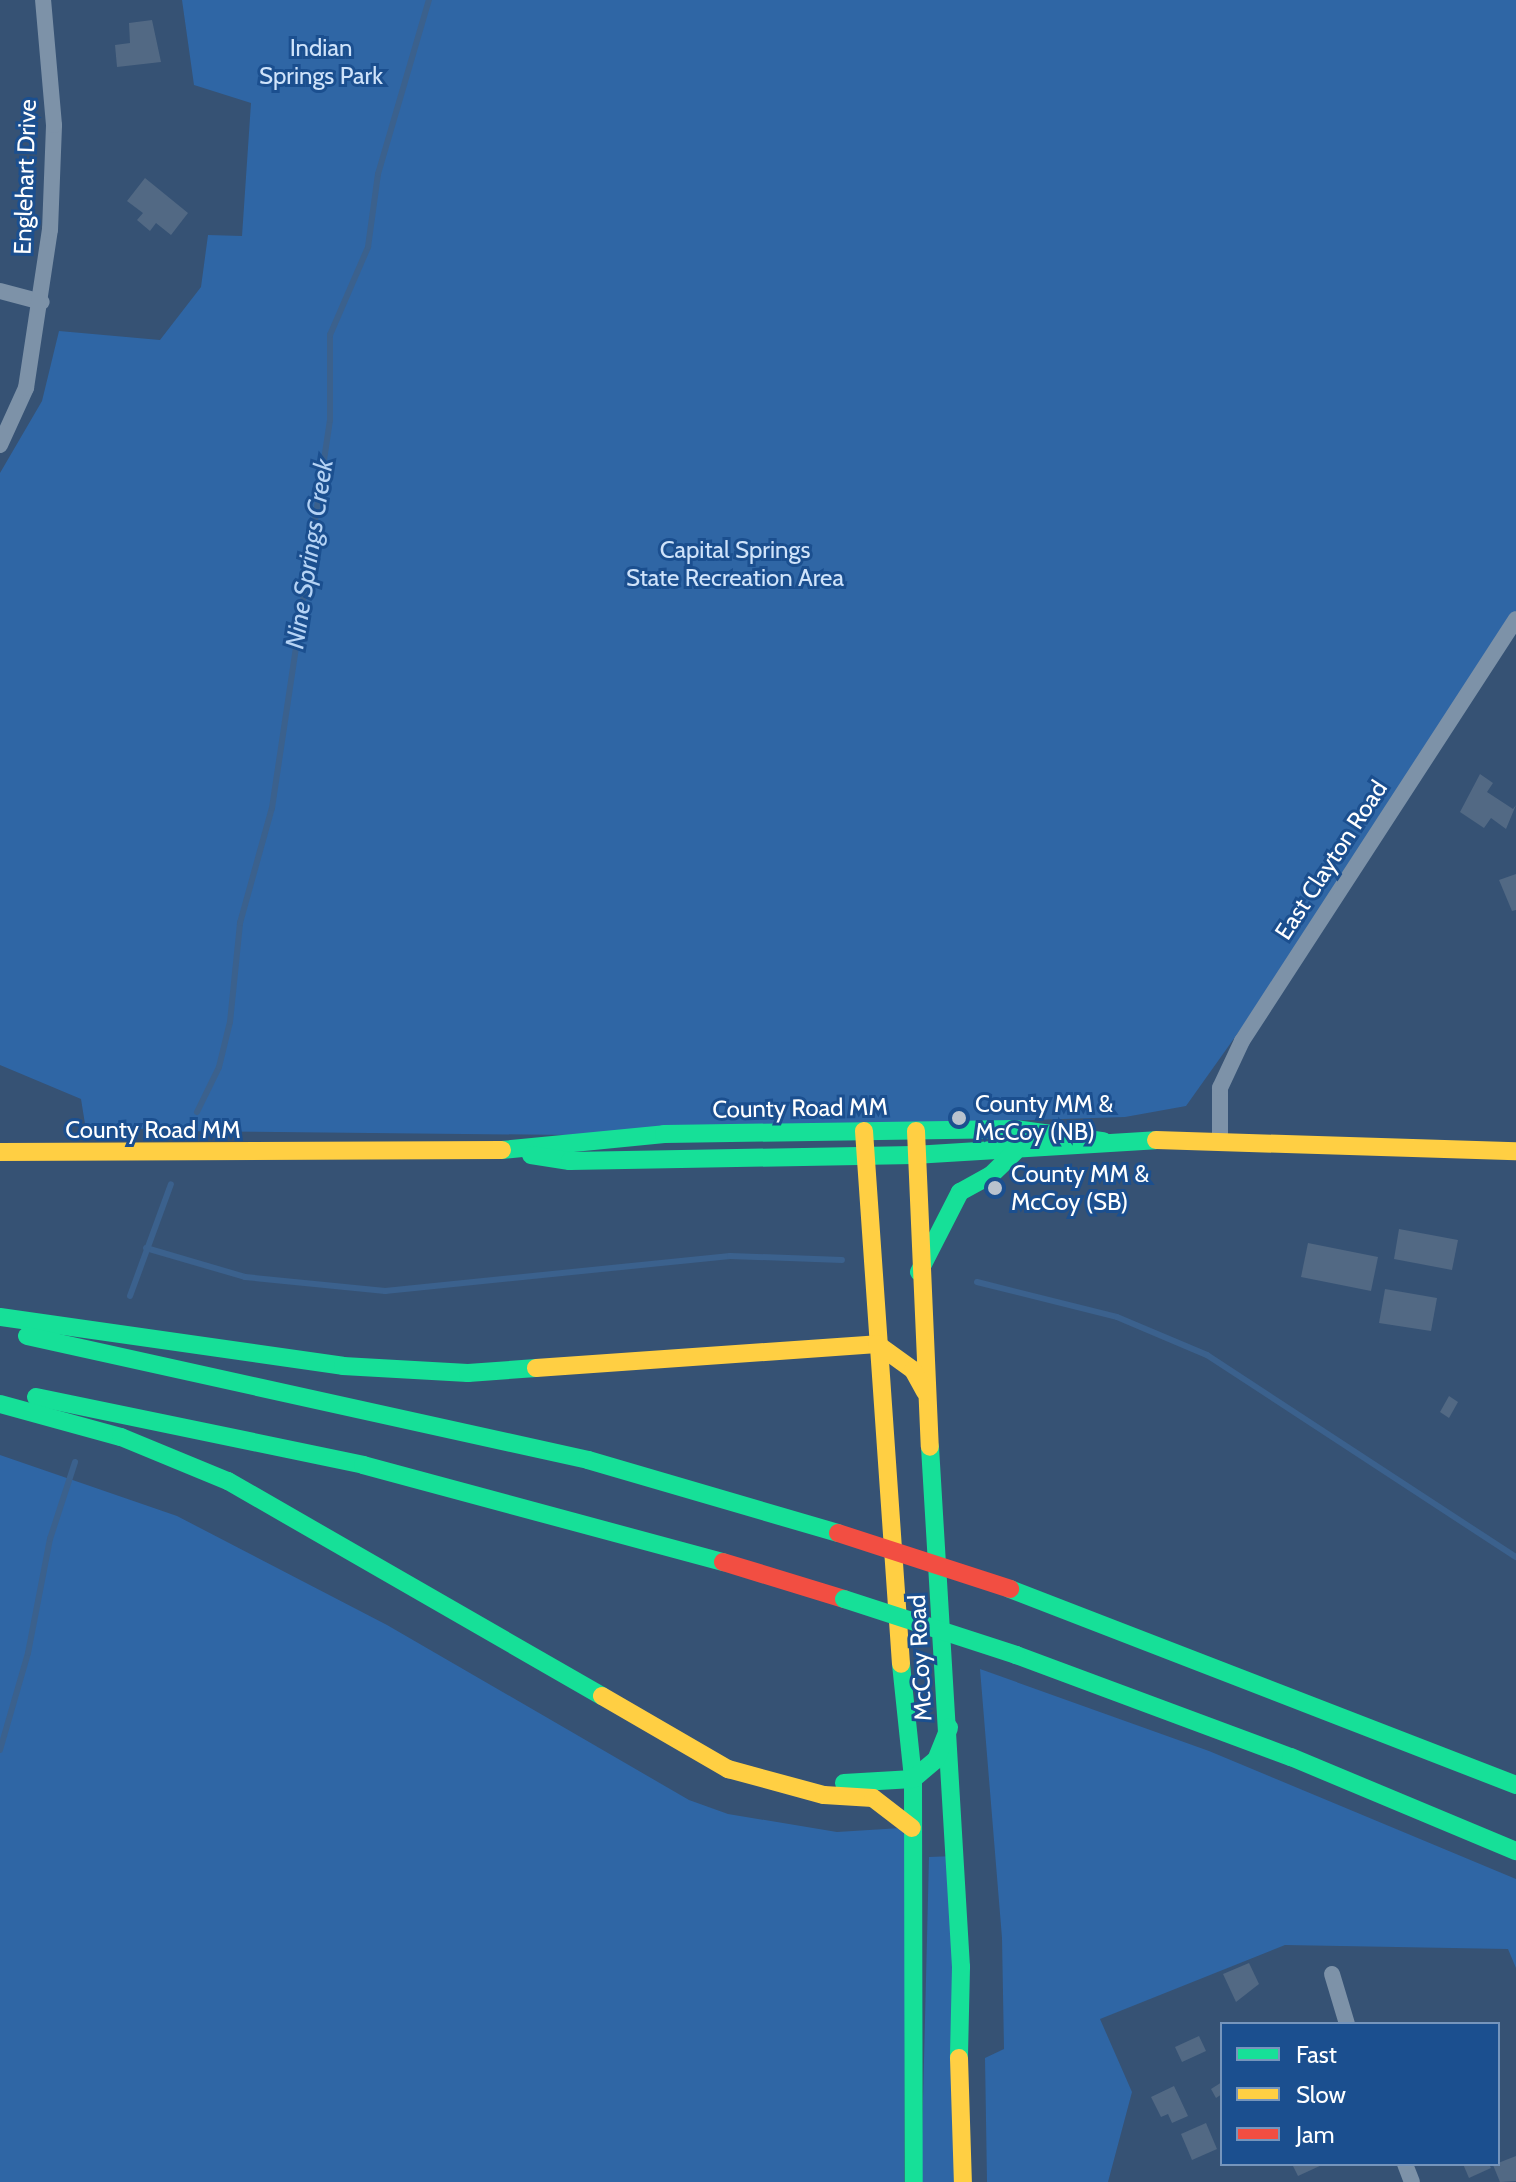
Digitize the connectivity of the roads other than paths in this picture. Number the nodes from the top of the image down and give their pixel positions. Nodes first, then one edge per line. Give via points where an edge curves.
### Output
1 (43, 0) edge
2 (0, 291) edge
3 (42, 302) junction
4 (0, 445) edge
5 (1516, 619) edge
6 (864, 1131) junction
7 (916, 1131) junction
8 (1220, 1139) junction
9 (1103, 1141) junction
10 (498, 1150) junction
11 (1516, 1151) edge
12 (0, 1152) edge
13 (1015, 1152) junction
14 (864, 1154) junction
15 (914, 1155) junction
16 (919, 1273) junction
17 (0, 1317) edge
18 (0, 1331) edge
19 (877, 1344) junction
20 (0, 1390) edge
21 (925, 1392) junction
22 (0, 1404) edge
23 (949, 1727) junction
24 (913, 1779) junction
25 (1516, 1785) edge
26 (815, 1789) junction
27 (912, 1828) junction
28 (1516, 1851) edge
29 (1332, 1974) dead end
30 (1346, 2022) edge
31 (914, 2182) edge
32 (963, 2182) edge

1 - 3 street, Englehart Drive via 54,125
2 - 3 street
3 - 4 street, Englehart Drive via 26,388
5 - 8 street, East Clayton Road via 1242,1041 1220,1088
6 - 7 main road, County Road MM
6 - 10 main road, County Road MM via 664,1134
6 - 14 main road, McCoy Road
7 - 9 main road, County Road MM via 1015,1129
7 - 15 main road, McCoy Road
8 - 9 main road, County Road MM
8 - 11 main road, County Road MM
9 - 13 main road, County Road MM
10 - 12 main road, County Road MM
10 - 14 main road, County Road MM via 570,1161
13 - 15 main road, County Road MM
13 - 16 main road via 991,1175 960,1192
14 - 15 main road, County Road MM
14 - 19 main road, McCoy Road
15 - 16 main road, McCoy Road
16 - 21 main road, McCoy Road
17 - 19 main road via 343,1366 468,1373
18 - 25 main road, bridge via 199,1370 588,1460 838,1533 1010,1589
19 - 21 main road via 913,1370
19 - 24 main road, McCoy Road via 890,1559
20 - 28 main road, bridge via 161,1419 363,1465 627,1533 1016,1655 1291,1757
21 - 23 main road, McCoy Road
22 - 26 main road via 121,1437 228,1481 656,1732 728,1769
23 - 24 main road via 936,1760
23 - 32 main road, McCoy Road via 961,1967 956,2039 963,2082
24 - 26 main road
24 - 27 main road, McCoy Road
26 - 27 main road via 824,1795 873,1798
27 - 31 main road, McCoy Road
29 - 30 street

